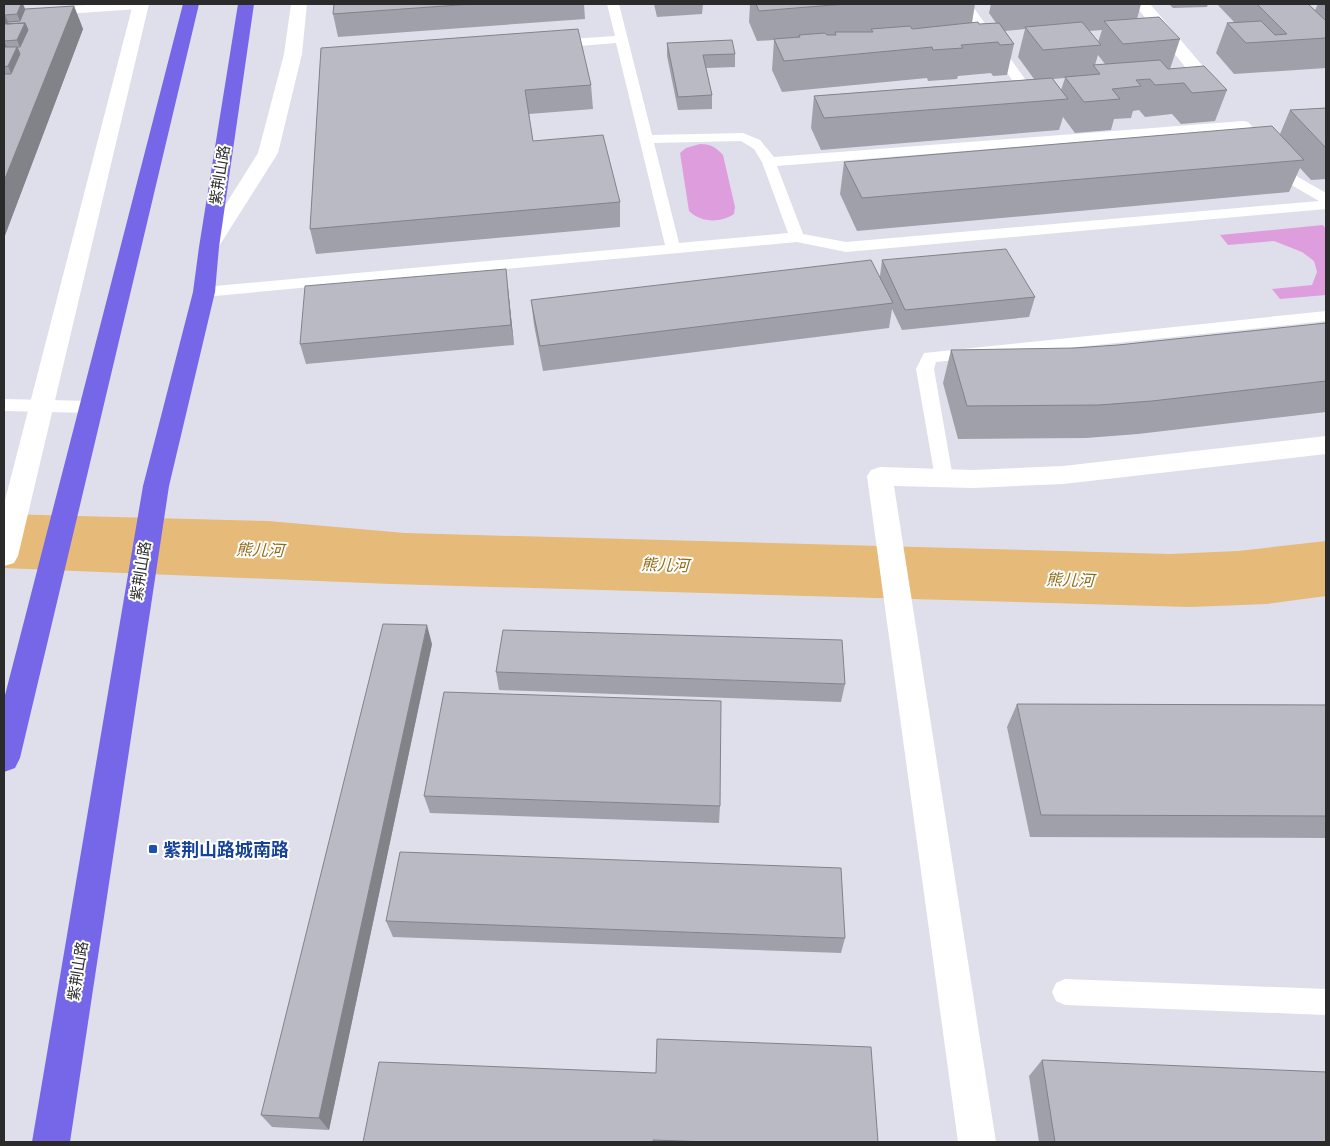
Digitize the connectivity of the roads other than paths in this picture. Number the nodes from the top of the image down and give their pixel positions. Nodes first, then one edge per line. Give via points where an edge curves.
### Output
1 (191, 4) edge
2 (246, 4) edge
3 (299, 4) edge
4 (613, 4) edge
5 (965, 4) edge
6 (1142, 4) edge
7 (140, 5) edge
8 (4, 14) edge
9 (621, 39) junction
10 (543, 45) edge
11 (1200, 74) edge
12 (1031, 97) edge
13 (646, 139) junction
14 (769, 162) junction
15 (1326, 199) edge
16 (1326, 205) edge
17 (796, 236) junction
18 (209, 247) junction
19 (673, 248) junction
20 (204, 292) junction
21 (1326, 316) edge
22 (4, 405) edge
23 (41, 406) junction
24 (90, 407) junction
25 (1326, 446) edge
26 (944, 478) junction
27 (4, 556) edge
28 (4, 758) edge
29 (1065, 992) dead end
30 (1326, 1002) edge
31 (51, 1142) edge
32 (977, 1142) edge

1 - 24 main road
2 - 18 main road, 紫荆山路
3 - 18 street via 293,54 268,153
4 - 9 lane
5 - 12 lane
6 - 11 street
7 - 8 lane
7 - 23 street
9 - 10 lane
9 - 13 lane
13 - 14 lane via 743,137 755,141
13 - 19 lane
14 - 15 lane via 1243,125 1293,180
14 - 17 lane
16 - 17 lane via 846,246
17 - 19 lane
18 - 20 main road, 紫荆山路
19 - 20 lane
20 - 31 main road, 紫荆山路 via 156,486
21 - 26 lane via 930,357 925,369
22 - 23 lane
23 - 24 lane
23 - 27 street
24 - 28 main road
25 - 26 street via 1063,475
26 - 32 street via 880,476
29 - 30 lane

